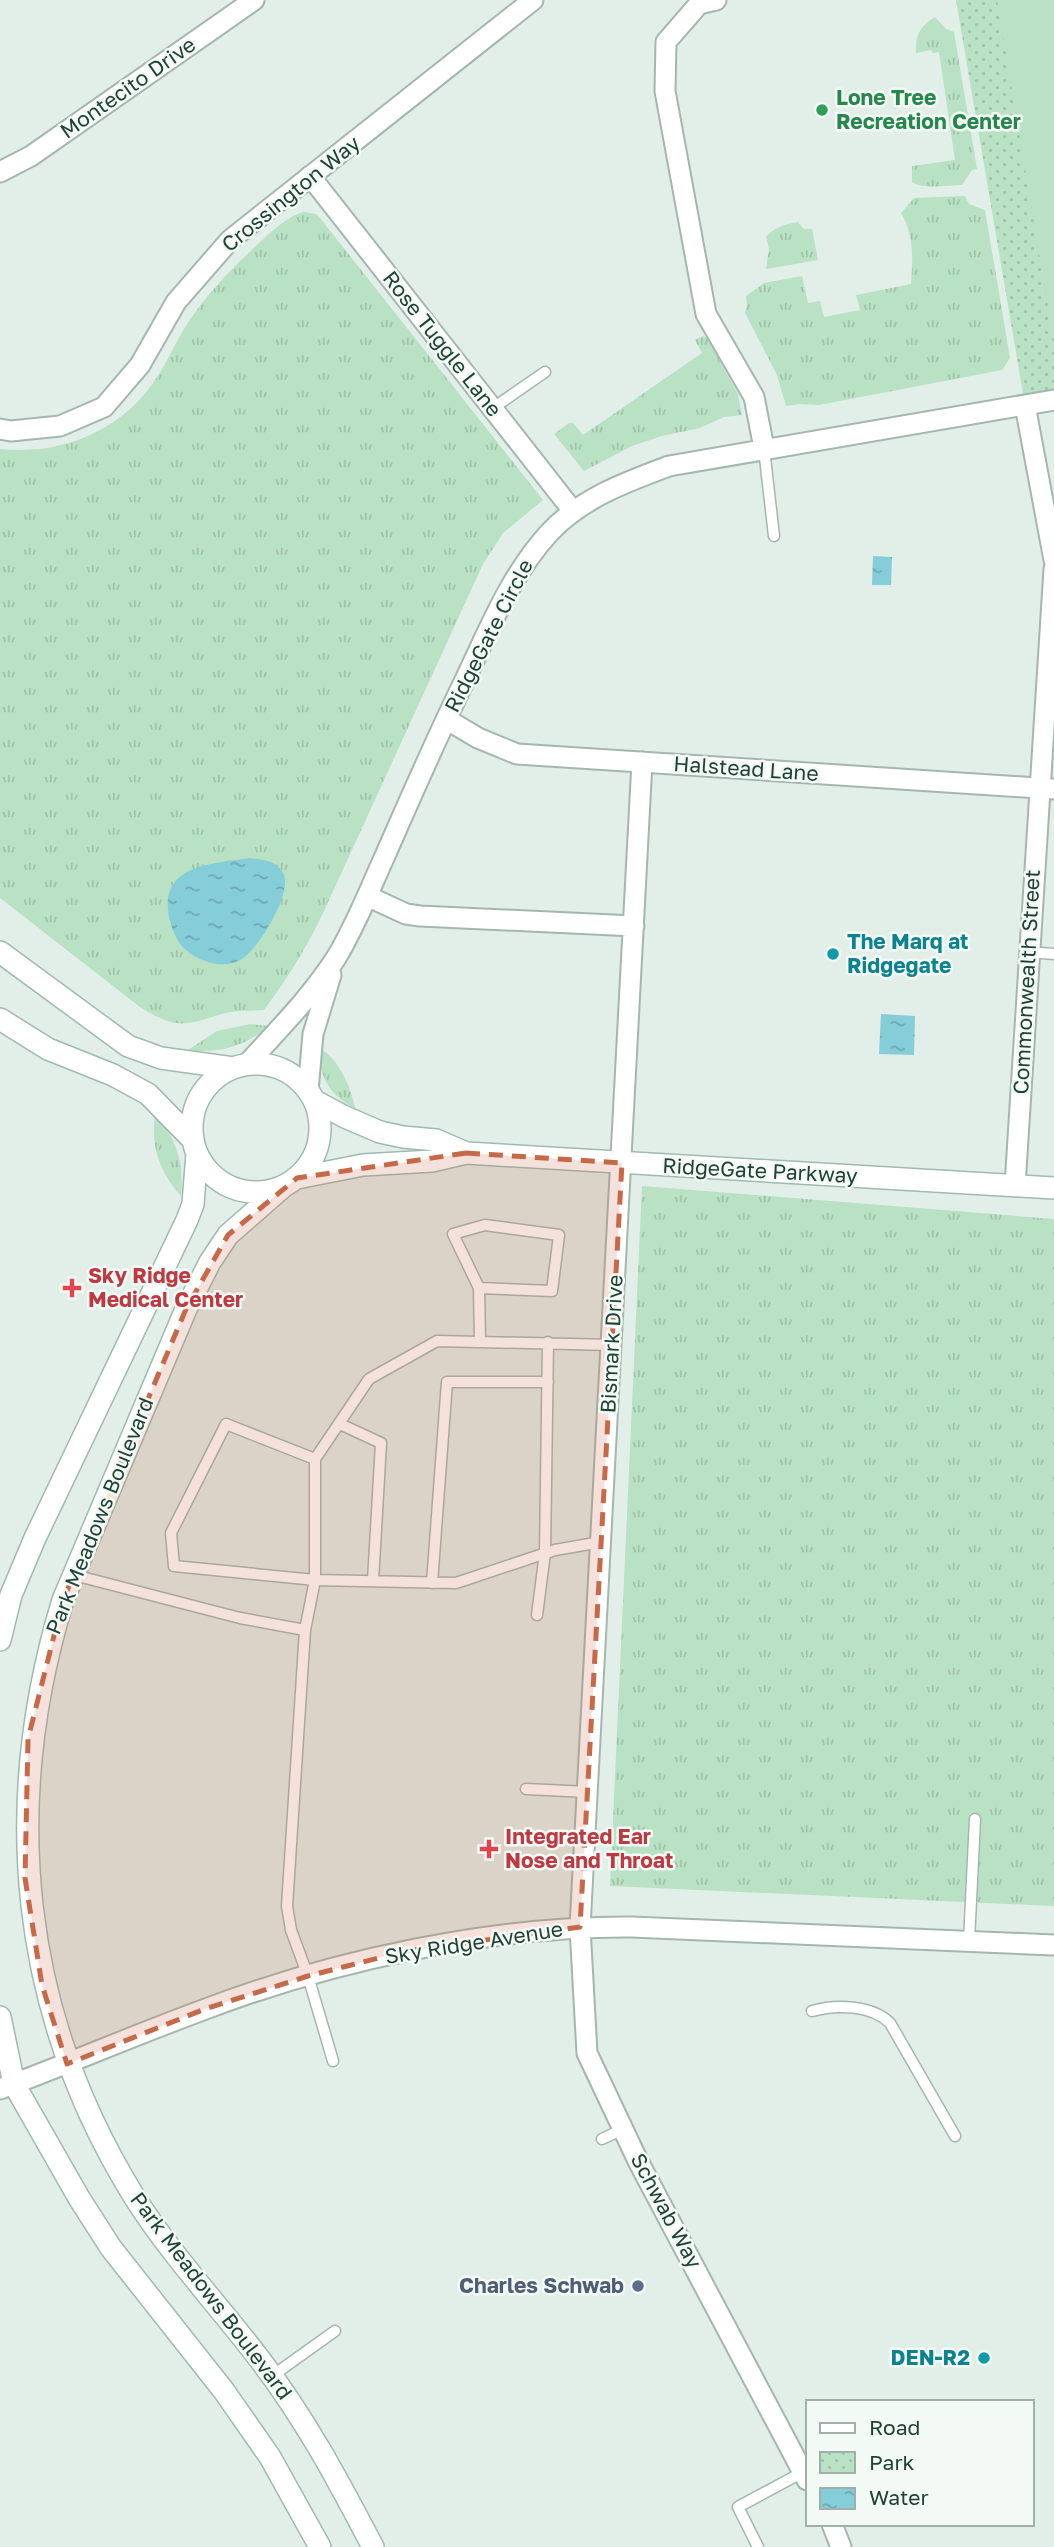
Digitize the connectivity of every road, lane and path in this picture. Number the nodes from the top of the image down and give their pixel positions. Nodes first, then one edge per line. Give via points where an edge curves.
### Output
1 (254, 0) edge
2 (716, 0) edge
3 (522, 3) edge
4 (0, 172) edge
5 (310, 176) junction
6 (545, 372) dead end
7 (1054, 400) edge
8 (1025, 405) junction
9 (493, 408) junction
10 (0, 429) edge
11 (764, 448) junction
12 (573, 511) junction
13 (774, 536) dead end
14 (1054, 560) edge
15 (1054, 569) edge
16 (446, 719) junction
17 (642, 762) junction
18 (1046, 789) edge
19 (366, 896) junction
20 (634, 926) junction
21 (0, 952) edge
22 (1029, 952) junction
23 (1054, 954) edge
24 (336, 957) junction
25 (0, 1018) edge
26 (240, 1066) junction
27 (312, 1096) junction
28 (195, 1146) junction
29 (466, 1153) junction
30 (622, 1163) junction
31 (290, 1182) junction
32 (1016, 1186) junction
33 (1054, 1188) edge
34 (479, 1288) junction
35 (480, 1340) junction
36 (548, 1342) junction
37 (612, 1345) junction
38 (548, 1382) junction
39 (340, 1424) junction
40 (315, 1458) junction
41 (601, 1542) junction
42 (545, 1553) junction
43 (74, 1575) junction
44 (315, 1580) junction
45 (373, 1581) junction
46 (432, 1583) junction
47 (537, 1615) dead end
48 (306, 1630) junction
49 (0, 1640) edge
50 (526, 1789) dead end
51 (588, 1792) junction
52 (975, 1819) dead end
53 (580, 1927) junction
54 (969, 1941) junction
55 (1054, 1945) edge
56 (308, 1976) junction
57 (812, 2011) dead end
58 (0, 2017) edge
59 (332, 2061) dead end
60 (67, 2064) junction
61 (7, 2086) edge
62 (623, 2129) junction
63 (955, 2136) dead end
64 (602, 2139) dead end
65 (335, 2331) dead end
66 (272, 2376) junction
67 (805, 2476) edge
68 (833, 2526) edge
69 (320, 2547) edge
70 (373, 2547) edge
71 (758, 2547) edge
72 (841, 2547) edge

1 - 4 street, Montecito Drive via 31,156
2 - 11 street via 699,4 666,42 665,91 706,314 754,397
3 - 5 street, Crossington Way
5 - 9 street, Rose Tuggle Lane
5 - 10 street, Crossington Way via 230,240 176,302 140,365 104,407 60,426
6 - 9 lane
7 - 8 street, RidgeGate Circle
8 - 11 street, RidgeGate Circle
8 - 14 street
9 - 12 street, Rose Tuggle Lane
11 - 12 street, RidgeGate Circle via 669,466 622,484
11 - 13 lane
12 - 16 street, RidgeGate Circle via 532,553 508,590
15 - 18 street, Commonwealth Street
16 - 17 street, Halstead Lane via 517,754
16 - 19 street, RidgeGate Circle
17 - 18 street, Halstead Lane
17 - 20 street, Bismark Drive
18 - 22 street, Commonwealth Street
19 - 20 street via 419,916
19 - 24 street, RidgeGate Circle
20 - 30 street, Bismark Drive
21 - 26 main road, RidgeGate Parkway via 128,1046 161,1058
22 - 23 lane
22 - 32 street, Commonwealth Street
24 - 26 street, RidgeGate Circle via 298,1008
24 - 27 street, RidgeGate Circle via 313,1034
25 - 28 main road, RidgeGate Parkway via 48,1049 148,1094
26 - 27 main road, RidgeGate Parkway via 277,1067 291,1073
26 - 28 main road via 208,1084 200,1096 192,1125
27 - 29 main road, RidgeGate Parkway via 380,1132 436,1140
27 - 31 main road via 320,1139 307,1167
28 - 31 main road, RidgeGate Parkway via 214,1177 240,1190 255,1192
28 - 49 main road, Park Meadows Boulevard via 193,1204 187,1220 35,1538 11,1595
29 - 30 main road, RidgeGate Parkway
29 - 31 main road, RidgeGate Parkway via 432,1161 363,1165
30 - 32 main road, RidgeGate Parkway
30 - 37 street, Bismark Drive
31 - 43 main road, Park Meadows Boulevard via 228,1234 210,1262 180,1322
32 - 33 main road, RidgeGate Parkway
34 - 34 lane via 453,1234 485,1225 559,1236 552,1291
34 - 35 lane
35 - 36 lane
35 - 39 lane via 437,1341 369,1379
36 - 37 lane
36 - 38 lane
37 - 41 street, Bismark Drive
38 - 42 lane
38 - 46 lane via 447,1382
39 - 40 lane
39 - 45 lane via 381,1443
40 - 44 lane
40 - 44 lane via 226,1424 171,1533 174,1566
41 - 42 lane
41 - 51 street, Bismark Drive
42 - 46 lane via 456,1583
42 - 47 lane
43 - 48 lane via 240,1618
43 - 60 main road, Park Meadows Boulevard via 48,1643 33,1715 22,1832 34,1949
44 - 45 lane
44 - 48 lane
45 - 46 lane
48 - 56 lane via 287,1906
50 - 51 lane
51 - 53 street, Bismark Drive
52 - 54 lane
53 - 54 street, Sky Ridge Avenue
53 - 56 street, Sky Ridge Avenue via 517,1932 418,1949
53 - 62 street, Schwab Way via 587,2053
54 - 55 street, Sky Ridge Avenue
56 - 59 lane
56 - 60 street, Sky Ridge Avenue via 205,2009
57 - 63 lane via 861,2008 883,2015
58 - 61 main road
60 - 61 street, Sky Ridge Avenue
60 - 66 main road, Park Meadows Boulevard via 92,2122 137,2200
61 - 69 main road via 111,2248 270,2457
62 - 64 lane
62 - 67 street, Schwab Way
65 - 66 lane
66 - 70 main road, Park Meadows Boulevard via 331,2465
67 - 71 lane via 738,2507
68 - 72 street

